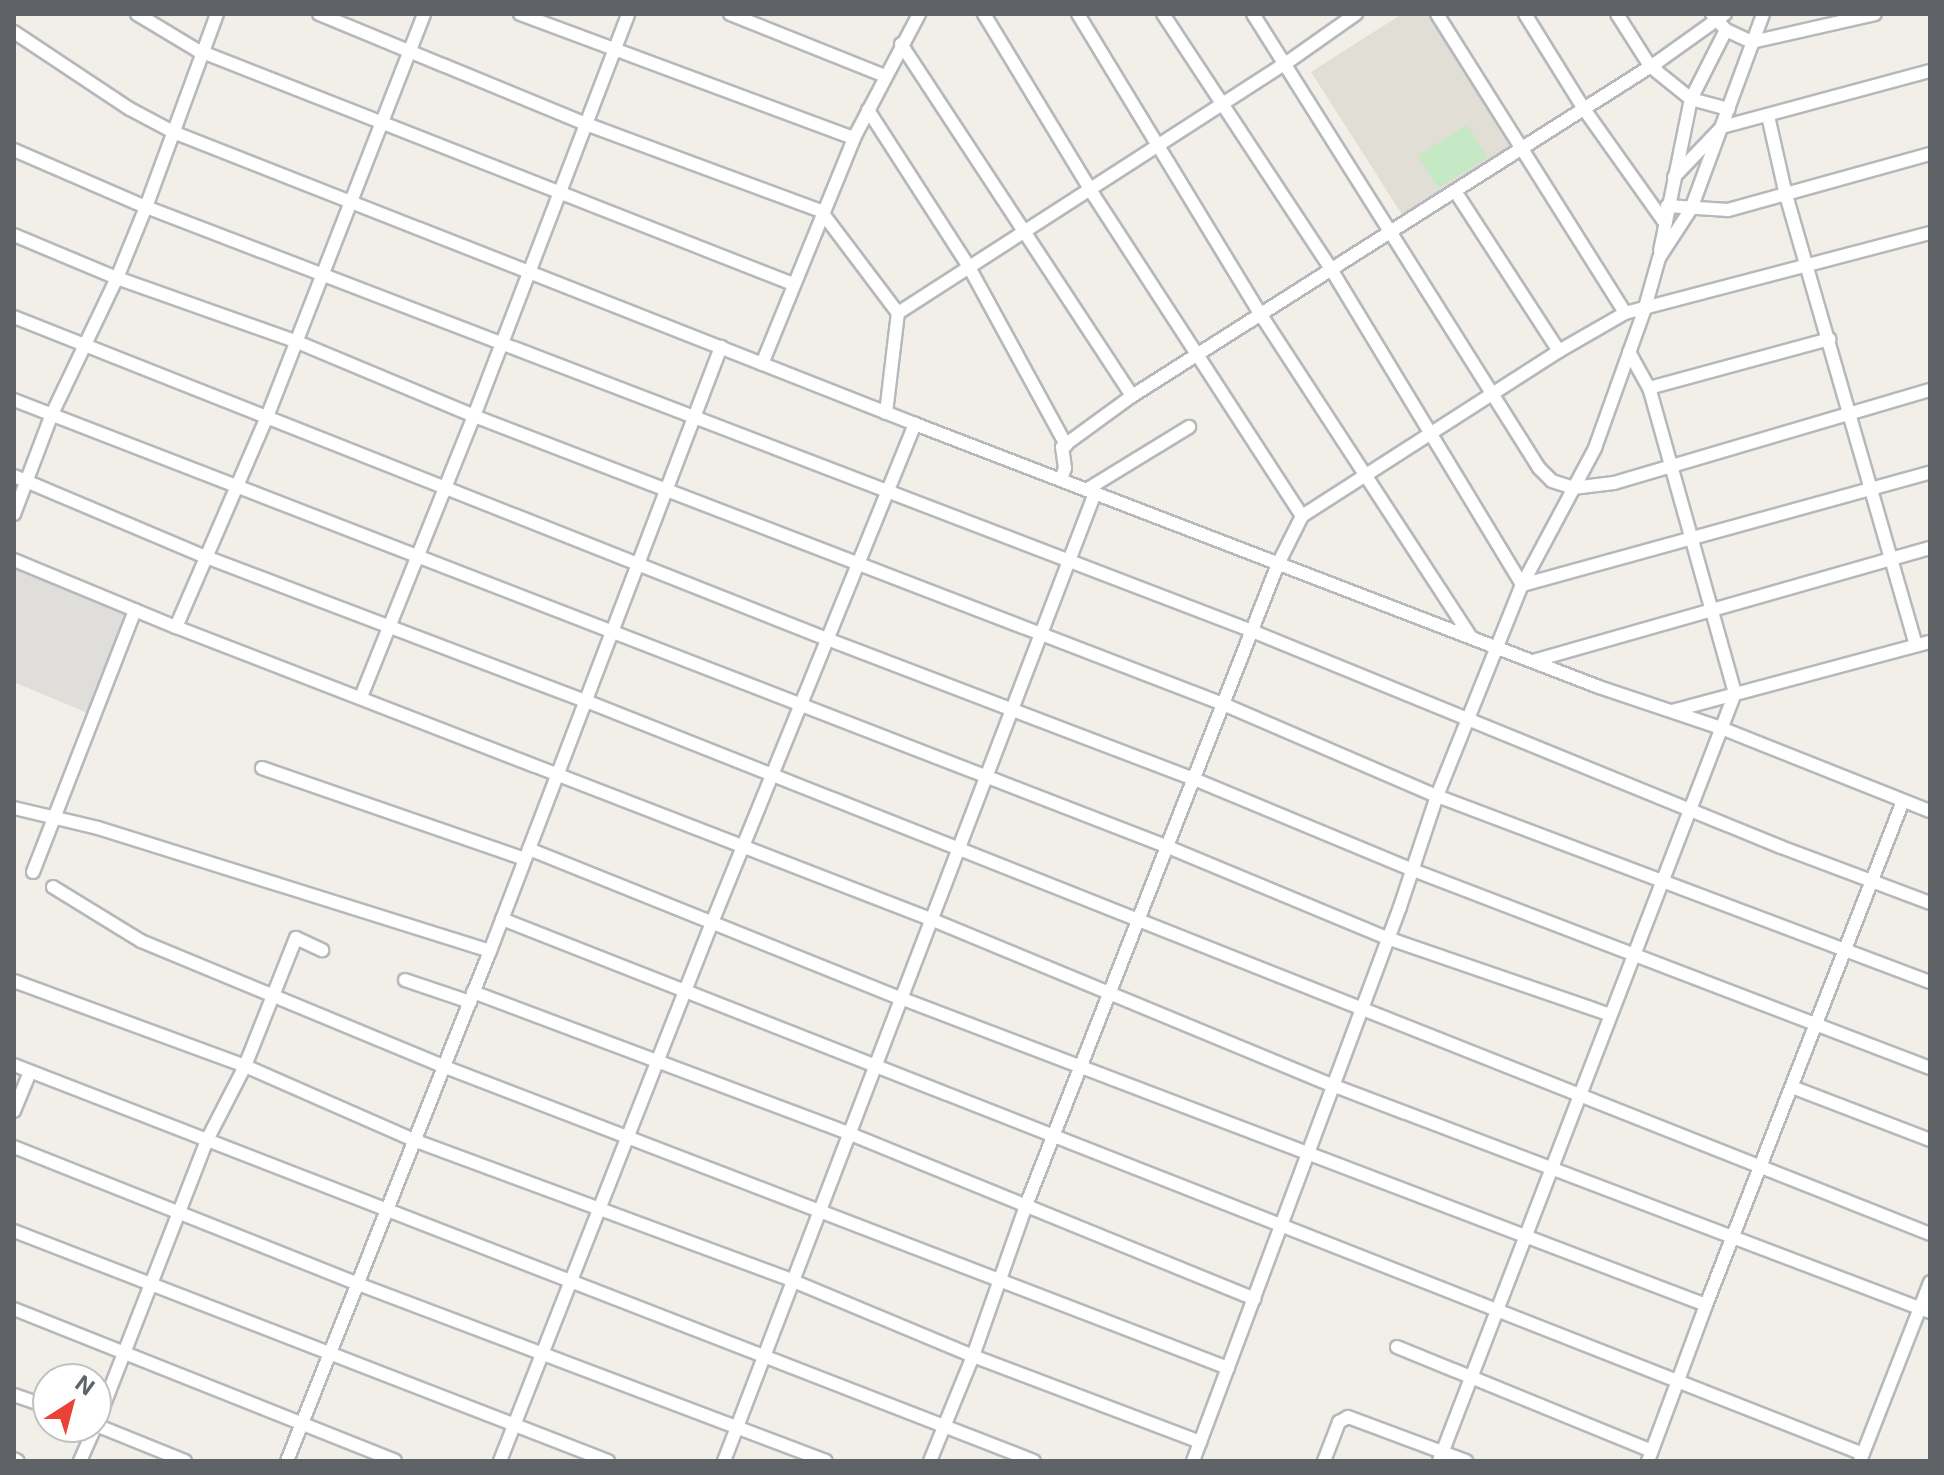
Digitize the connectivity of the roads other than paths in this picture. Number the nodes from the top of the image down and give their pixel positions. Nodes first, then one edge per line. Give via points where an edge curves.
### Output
1 (137, 14) edge
2 (217, 14) edge
3 (319, 14) edge
4 (424, 14) edge
5 (520, 14) edge
6 (628, 14) edge
7 (730, 14) edge
8 (919, 14) edge
9 (984, 14) edge
10 (1078, 14) edge
11 (1163, 14) edge
12 (1253, 14) edge
13 (1437, 14) edge
14 (1525, 14) edge
15 (1617, 14) edge
16 (1763, 14) edge
17 (1875, 14) edge
18 (1353, 15) edge
19 (1720, 20) edge
20 (14, 32) edge
21 (1752, 42) junction
22 (901, 44) junction
23 (411, 50) junction
24 (614, 50) junction
25 (203, 52) junction
26 (1285, 64) junction
27 (1650, 66) junction
28 (1930, 71) edge
29 (885, 76) junction
30 (1691, 99) junction
31 (1223, 103) junction
32 (1584, 109) junction
33 (1729, 109) junction
34 (868, 110) junction
35 (1768, 116) junction
36 (383, 122) junction
37 (586, 124) junction
38 (1722, 127) junction
39 (173, 132) junction
40 (854, 138) junction
41 (1155, 145) junction
42 (1523, 147) junction
43 (14, 150) edge
44 (1930, 154) edge
45 (1674, 177) junction
46 (1090, 189) junction
47 (561, 191) junction
48 (1455, 191) junction
49 (1786, 195) junction
50 (349, 203) junction
51 (1667, 206) junction
52 (146, 207) junction
53 (1691, 209) junction
54 (821, 211) junction
55 (1665, 223) junction
56 (1392, 231) junction
57 (1022, 232) junction
58 (1930, 233) edge
59 (14, 235) edge
60 (1659, 258) junction
61 (969, 267) junction
62 (1808, 267) junction
63 (1331, 269) junction
64 (320, 273) junction
65 (527, 274) junction
66 (117, 278) junction
67 (793, 284) junction
68 (1644, 311) junction
69 (898, 313) junction
70 (1625, 313) junction
71 (1261, 315) junction
72 (14, 317) edge
73 (1829, 339) junction
74 (295, 341) junction
75 (501, 343) junction
76 (84, 346) junction
77 (721, 347) junction
78 (1559, 351) junction
79 (1629, 352) junction
80 (1198, 355) junction
81 (762, 364) junction
82 (1649, 388) junction
83 (1930, 390) edge
84 (1494, 393) junction
85 (1132, 396) junction
86 (14, 400) edge
87 (1850, 412) junction
88 (886, 413) junction
89 (52, 414) junction
90 (474, 416) junction
91 (695, 416) junction
92 (267, 417) junction
93 (915, 424) junction
94 (1189, 427) dead end
95 (1430, 433) junction
96 (1066, 445) junction
97 (1672, 465) junction
98 (1930, 473) edge
99 (1366, 474) junction
100 (19, 478) edge
101 (1061, 480) junction
102 (236, 485) junction
103 (446, 486) junction
104 (1573, 488) junction
105 (1873, 489) junction
106 (668, 491) junction
107 (886, 491) junction
108 (1090, 491) junction
109 (14, 514) edge
110 (1302, 516) junction
111 (1692, 539) junction
112 (1930, 548) edge
113 (206, 557) junction
114 (417, 558) junction
115 (1067, 559) junction
116 (1892, 559) junction
117 (14, 560) edge
118 (858, 564) junction
119 (1278, 564) junction
120 (639, 565) junction
121 (1522, 585) junction
122 (135, 610) junction
123 (1712, 611) junction
124 (389, 626) junction
125 (176, 627) junction
126 (612, 631) junction
127 (1252, 631) junction
128 (1038, 633) junction
129 (1472, 638) junction
130 (827, 639) junction
131 (1930, 642) edge
132 (1916, 645) junction
133 (1497, 647) junction
134 (1532, 661) junction
135 (1735, 693) junction
136 (361, 697) junction
137 (586, 701) junction
138 (1223, 704) junction
139 (800, 707) junction
140 (1012, 709) junction
141 (1672, 711) junction
142 (1467, 721) junction
143 (1721, 728) junction
144 (262, 768) dead end
145 (557, 772) junction
146 (772, 777) junction
147 (988, 777) junction
148 (1194, 779) junction
149 (1437, 796) junction
150 (1903, 801) junction
151 (14, 808) edge
152 (1688, 809) junction
153 (1930, 811) edge
154 (55, 819) junction
155 (744, 846) junction
156 (1168, 847) junction
157 (960, 850) junction
158 (527, 854) junction
159 (1413, 870) junction
160 (33, 872) dead end
161 (1870, 879) junction
162 (1663, 880) junction
163 (53, 887) dead end
164 (1930, 903) edge
165 (502, 919) junction
166 (713, 920) junction
167 (933, 920) junction
168 (1138, 920) junction
169 (1387, 938) junction
170 (322, 950) dead end
171 (1843, 950) junction
172 (490, 951) junction
173 (1635, 953) junction
174 (405, 980) dead end
175 (14, 981) edge
176 (1930, 982) edge
177 (684, 993) junction
178 (1109, 995) junction
179 (274, 996) junction
180 (471, 997) junction
181 (903, 999) junction
182 (1360, 1009) junction
183 (1610, 1015) junction
184 (1817, 1023) junction
185 (658, 1063) junction
186 (14, 1065) edge
187 (245, 1066) junction
188 (1082, 1066) junction
189 (445, 1067) junction
190 (875, 1067) junction
191 (1930, 1068) edge
192 (30, 1072) junction
193 (1332, 1085) junction
194 (1792, 1087) junction
195 (1579, 1096) junction
196 (14, 1111) edge
197 (848, 1133) junction
198 (1054, 1135) junction
199 (207, 1140) junction
200 (627, 1140) junction
201 (1930, 1140) edge
202 (416, 1141) junction
203 (14, 1147) edge
204 (1308, 1155) junction
205 (1761, 1166) junction
206 (1552, 1167) junction
207 (1025, 1208) junction
208 (387, 1210) junction
209 (817, 1210) junction
210 (598, 1211) junction
211 (180, 1212) junction
212 (1280, 1227) junction
213 (14, 1231) edge
214 (1930, 1234) edge
215 (1732, 1237) junction
216 (1525, 1238) junction
217 (570, 1279) junction
218 (791, 1280) junction
219 (997, 1281) junction
220 (1930, 1282) edge
221 (151, 1284) junction
222 (358, 1284) junction
223 (1254, 1299) junction
224 (1706, 1305) junction
225 (14, 1309) edge
226 (1925, 1310) edge
227 (1496, 1313) junction
228 (1397, 1347) dead end
229 (541, 1352) junction
230 (330, 1353) junction
231 (125, 1354) junction
232 (973, 1356) junction
233 (761, 1357) junction
234 (1228, 1368) junction
235 (1471, 1380) junction
236 (1679, 1381) junction
237 (302, 1425) junction
238 (514, 1425) junction
239 (736, 1427) junction
240 (943, 1427) junction
241 (1200, 1442) junction
242 (1441, 1456) edge
243 (1650, 1456) edge
244 (1862, 1457) edge
245 (185, 1461) edge
246 (287, 1461) edge
247 (395, 1461) edge
248 (500, 1461) edge
249 (608, 1461) edge
250 (724, 1461) edge
251 (826, 1461) edge
252 (930, 1461) edge
253 (1034, 1461) edge
254 (1193, 1461) edge
255 (1324, 1461) edge
256 (1466, 1461) edge

1 - 25 street
2 - 25 street
3 - 23 street
4 - 23 street
5 - 24 street
6 - 24 street
7 - 29 street
8 - 22 street
9 - 46 street
10 - 41 street
11 - 31 street
12 - 26 street
13 - 42 street
14 - 32 street
15 - 27 street
16 - 21 street
17 - 21 street
18 - 26 street
19 - 21 street
19 - 27 street
19 - 30 street
20 - 39 street
21 - 33 street
22 - 29 street
22 - 57 street
23 - 36 street
23 - 37 street
24 - 37 street
24 - 40 street
25 - 36 street
25 - 39 street
26 - 31 street
26 - 56 street
27 - 30 street
27 - 32 street
28 - 35 street
29 - 34 street
30 - 33 street
30 - 45 street
31 - 41 street
31 - 63 street
32 - 42 street
32 - 55 street
33 - 38 street
34 - 40 street
34 - 61 street
35 - 38 street
35 - 49 street
36 - 47 street
36 - 50 street
37 - 47 street
37 - 54 street
38 - 45 street
38 - 53 street
39 - 50 street
39 - 52 street
40 - 54 street
41 - 46 street
41 - 71 street
42 - 48 street
42 - 70 street
43 - 52 street
44 - 49 street
45 - 51 street
46 - 57 street
46 - 80 street
47 - 65 street
47 - 67 street
48 - 56 street
48 - 78 street
49 - 53 street via 1728,210
49 - 62 street
50 - 64 street
50 - 65 street
51 - 53 street
51 - 55 street
52 - 64 street
52 - 66 street
53 - 60 street
54 - 67 street
54 - 69 street
55 - 60 street
56 - 63 street
56 - 84 street
57 - 61 street
57 - 85 street
58 - 62 street
59 - 66 street
60 - 68 street
61 - 69 street
61 - 96 street
62 - 68 street
62 - 73 street
63 - 71 street
63 - 95 street
64 - 74 street
64 - 75 street
65 - 75 street
65 - 77 street
66 - 74 street
66 - 76 street
67 - 81 street
68 - 70 street
68 - 79 street
69 - 88 street
70 - 78 street
71 - 80 street
71 - 99 street
72 - 76 street
73 - 82 street
73 - 87 street
74 - 90 street
74 - 92 street
75 - 90 street
75 - 91 street
76 - 89 street
76 - 92 street
77 - 81 street
77 - 91 street
78 - 84 street
79 - 82 street
79 - 104 street via 1595,448
80 - 85 street
80 - 110 street
81 - 88 street
82 - 97 street
83 - 87 street
84 - 95 street
84 - 104 street via 1539,468 1552,481
85 - 96 street
86 - 89 street
87 - 97 street
87 - 105 street
88 - 93 street
89 - 100 street
89 - 102 street
90 - 103 street
90 - 106 street
91 - 106 street
91 - 107 street
92 - 102 street
92 - 103 street
93 - 101 street
93 - 107 street
94 - 108 street
95 - 99 street
95 - 121 street
96 - 101 street via 1060,450 1065,468
97 - 104 street via 1614,483
97 - 111 street
98 - 105 street
99 - 110 street
99 - 129 street
100 - 109 street
100 - 113 street
101 - 108 street
102 - 113 street
102 - 114 street
103 - 114 street
103 - 120 street
104 - 121 street
105 - 111 street
105 - 116 street
106 - 118 street
106 - 120 street
107 - 115 street
107 - 118 street
108 - 115 street
108 - 119 street
110 - 119 street
111 - 121 street
111 - 123 street
112 - 116 street
113 - 124 street
113 - 125 street
114 - 124 street
114 - 126 street
115 - 127 street
115 - 128 street
116 - 123 street
116 - 132 street
117 - 122 street
118 - 128 street
118 - 130 street
119 - 127 street
119 - 129 street
120 - 126 street
120 - 130 street
121 - 133 street
122 - 125 street
122 - 154 street
123 - 134 street
123 - 135 street
124 - 136 street
124 - 137 street
125 - 136 street
126 - 137 street
126 - 139 street
127 - 138 street
127 - 142 street
128 - 138 street
128 - 140 street
129 - 133 street
130 - 139 street
130 - 140 street
131 - 132 street
132 - 135 street
133 - 134 street
133 - 142 street
134 - 141 street
135 - 141 street
135 - 143 street
136 - 145 street
137 - 145 street
137 - 146 street
138 - 148 street
138 - 149 street
139 - 146 street
139 - 147 street
140 - 147 street
140 - 148 street
141 - 143 street
142 - 149 street
142 - 152 street
143 - 150 street
143 - 152 street
144 - 158 street
145 - 155 street
145 - 158 street
146 - 155 street
146 - 157 street
147 - 156 street
147 - 157 street
148 - 156 street
148 - 159 street
149 - 159 street
149 - 162 street
150 - 153 street
150 - 161 street
151 - 154 street
152 - 161 street
152 - 162 street
154 - 160 street
154 - 172 street
155 - 166 street
155 - 167 street
156 - 168 street
156 - 169 street
157 - 167 street
157 - 168 street
158 - 165 street
158 - 166 street
159 - 169 street
159 - 173 street
161 - 164 street
161 - 171 street
162 - 171 street
162 - 173 street
163 - 179 street via 141,941
165 - 172 street
165 - 177 street
166 - 177 street
166 - 181 street
167 - 178 street
167 - 181 street
168 - 178 street
168 - 182 street
169 - 182 street
169 - 183 street
170 - 179 street via 296,938
171 - 176 street
171 - 184 street
172 - 180 street
173 - 183 street
173 - 184 street
174 - 180 street
175 - 187 street
177 - 185 street
177 - 190 street
178 - 188 street
178 - 193 street
179 - 187 street
179 - 189 street
180 - 185 street
180 - 189 street
181 - 188 street
181 - 190 street
182 - 193 street
182 - 195 street
183 - 195 street
184 - 191 street
184 - 194 street
185 - 197 street
185 - 200 street
186 - 192 street
187 - 199 street
187 - 202 street
188 - 198 street
188 - 204 street
189 - 200 street
189 - 202 street
190 - 197 street
190 - 198 street
192 - 196 street
192 - 199 street
193 - 204 street
193 - 206 street
194 - 201 street
194 - 205 street
195 - 205 street
195 - 206 street
197 - 207 street
197 - 209 street
198 - 207 street
198 - 212 street
199 - 208 street
199 - 211 street
200 - 209 street
200 - 210 street
202 - 208 street
202 - 210 street
203 - 211 street
204 - 212 street
204 - 216 street
205 - 214 street
205 - 215 street
206 - 215 street
206 - 216 street
207 - 219 street
207 - 223 street
208 - 217 street
208 - 222 street
209 - 218 street
209 - 219 street
210 - 217 street
210 - 218 street
211 - 221 street
211 - 222 street
212 - 223 street
212 - 227 street
213 - 221 street
215 - 224 street
215 - 226 street
216 - 224 street
216 - 227 street
217 - 229 street
217 - 233 street
218 - 232 street
218 - 233 street
219 - 232 street
219 - 234 street
220 - 226 street
221 - 230 street
221 - 231 street
222 - 229 street
222 - 230 street
223 - 234 street
224 - 236 street
225 - 231 street
226 - 244 street
227 - 235 street
227 - 236 street
228 - 235 street
229 - 238 street
229 - 239 street
230 - 237 street
230 - 238 street
231 - 237 street
231 - 245 street via 96,1425
232 - 240 street
232 - 241 street
233 - 239 street
233 - 240 street
234 - 241 street
235 - 242 street
235 - 243 street
236 - 243 street
236 - 244 street
237 - 246 street
237 - 247 street
238 - 248 street
238 - 249 street
239 - 250 street
239 - 251 street
240 - 252 street
240 - 253 street
241 - 254 street
242 - 255 street via 1348,1417 1339,1422
242 - 256 street

